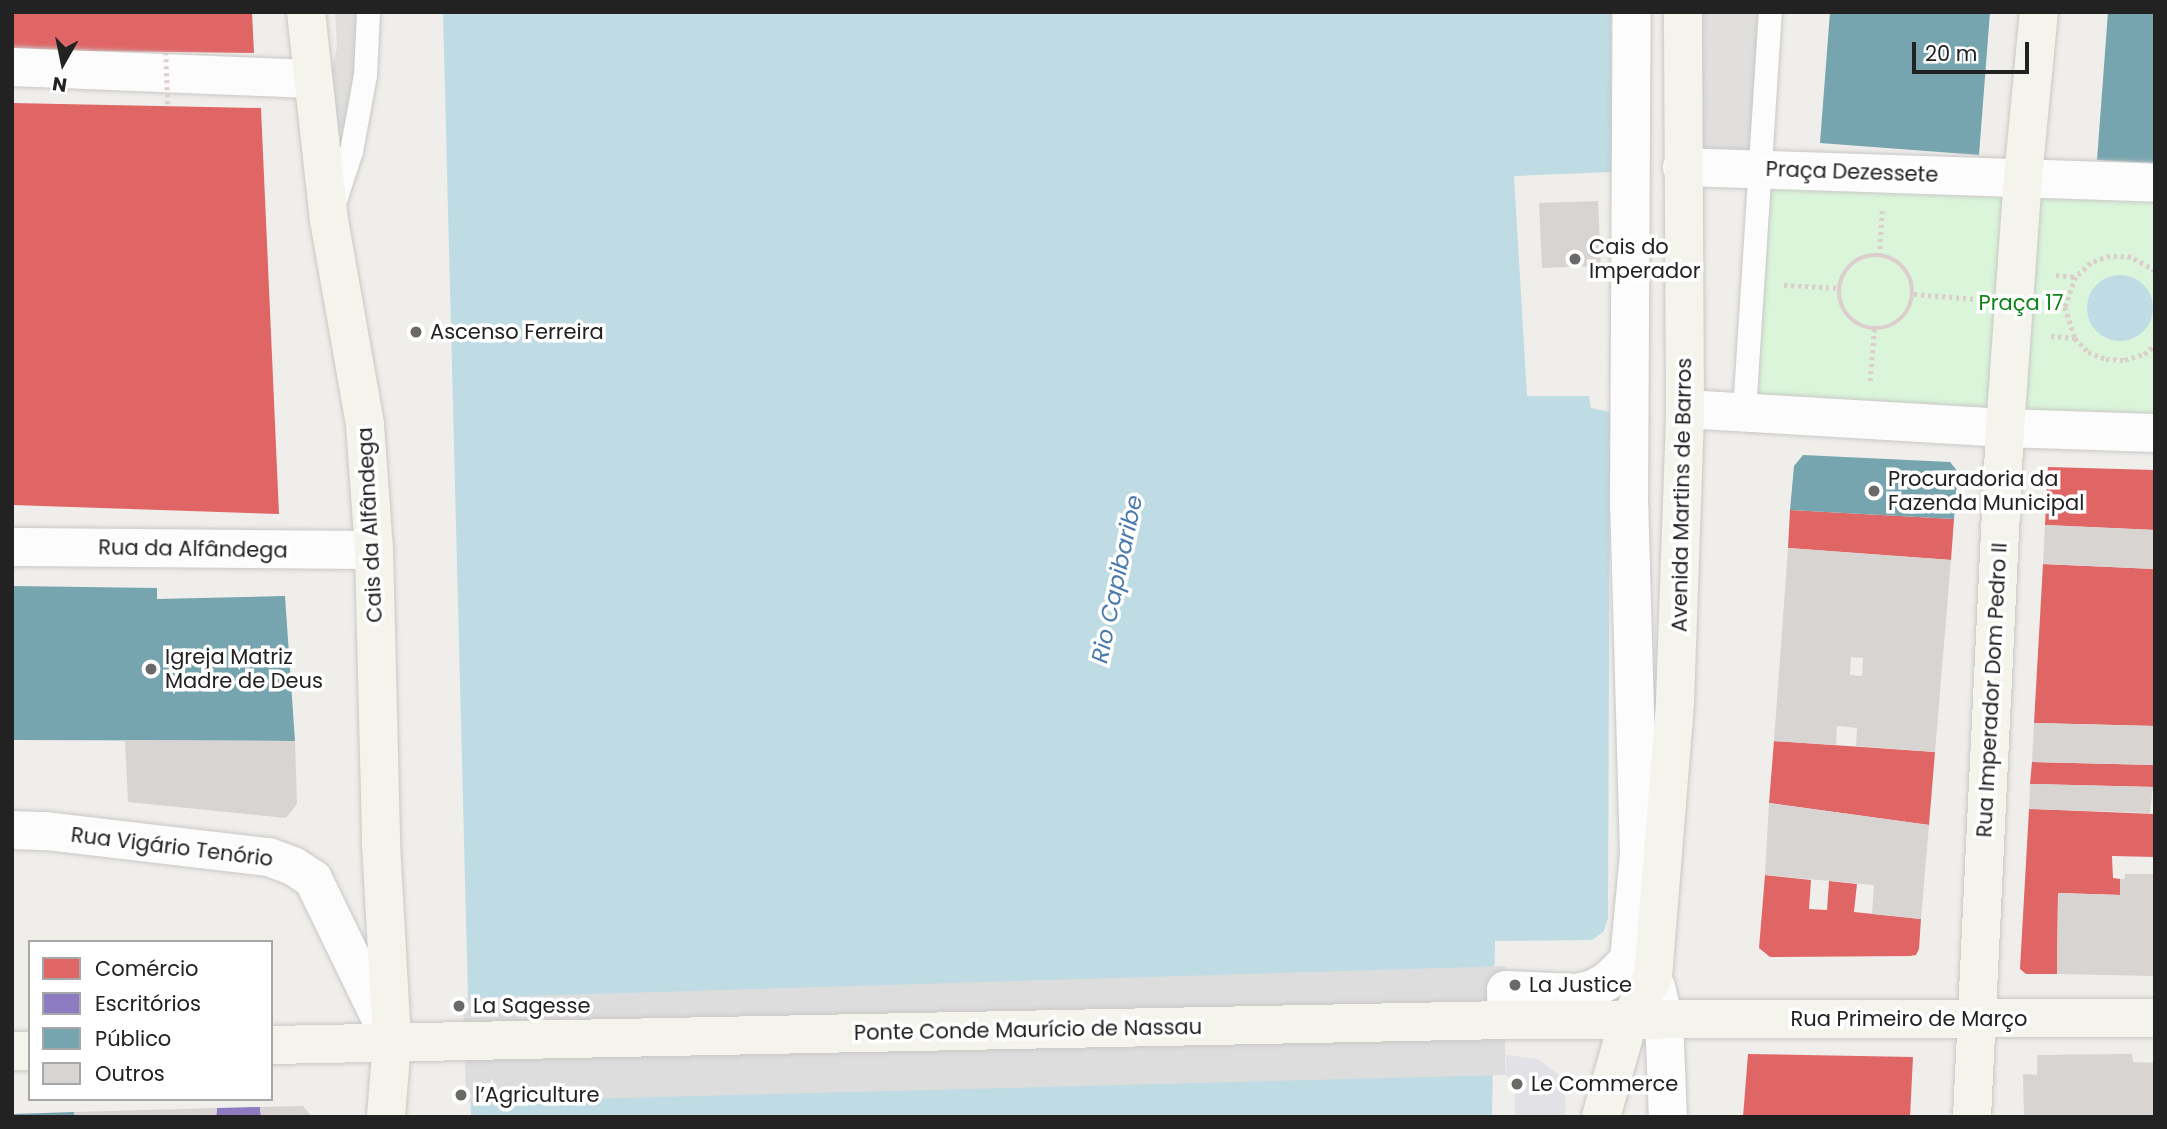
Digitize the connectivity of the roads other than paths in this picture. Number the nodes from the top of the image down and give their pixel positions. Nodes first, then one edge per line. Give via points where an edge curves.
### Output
1 (306, 12) edge
2 (369, 12) edge
3 (1632, 12) edge
4 (1683, 12) edge
5 (1770, 12) edge
6 (2039, 12) edge
7 (12, 67) edge
8 (311, 79) junction
9 (1682, 167) junction
10 (1761, 170) junction
11 (2023, 177) junction
12 (2155, 183) edge
13 (329, 220) junction
14 (1685, 409) junction
15 (1744, 411) junction
16 (2005, 428) junction
17 (2155, 433) edge
18 (12, 547) edge
19 (374, 550) junction
20 (12, 830) edge
21 (2155, 1018) edge
22 (1976, 1019) junction
23 (1507, 1020) junction
24 (1646, 1021) junction
25 (392, 1042) junction
26 (273, 1045) edge
27 (386, 1117) edge
28 (1601, 1117) edge
29 (1668, 1117) edge
30 (1972, 1117) edge

1 - 8 main road, Cais da Alfândega
2 - 13 lane via 365,75 353,139
3 - 23 street via 1629,507 1639,855 1629,960 1594,989 1577,993 1506,990
4 - 9 main road, Avenida Martins de Barros
5 - 10 lane
6 - 11 main road, Rua Imperador Dom Pedro II
7 - 8 street
8 - 13 main road, Cais da Alfândega
9 - 10 street, Praça Dezessete
9 - 14 main road, Avenida Martins de Barros
10 - 11 street, Praça Dezessete
10 - 15 lane
11 - 12 street
11 - 16 main road, Rua Imperador Dom Pedro II
13 - 19 main road, Cais da Alfândega via 365,425
14 - 15 street
14 - 24 main road, Avenida Martins de Barros via 1675,702
15 - 16 street
16 - 17 street
16 - 22 main road, Rua Imperador Dom Pedro II
18 - 19 street, Rua da Alfândega
19 - 25 main road, Cais da Alfândega via 381,844
20 - 25 street, Rua Vigário Tenório via 270,857 293,866 313,879
21 - 22 main road, Rua Primeiro de Março
22 - 24 main road, Rua Primeiro de Março
22 - 30 main road, Rua Imperador Dom Pedro II
23 - 24 main road, Ponte Conde Maurício de Nassau
23 - 25 main road, Ponte Conde Maurício de Nassau
24 - 28 main road, Avenida Martins de Barros
24 - 29 street
25 - 26 main road, Ponte Conde Maurício de Nassau
25 - 27 main road, Cais da Alfândega

